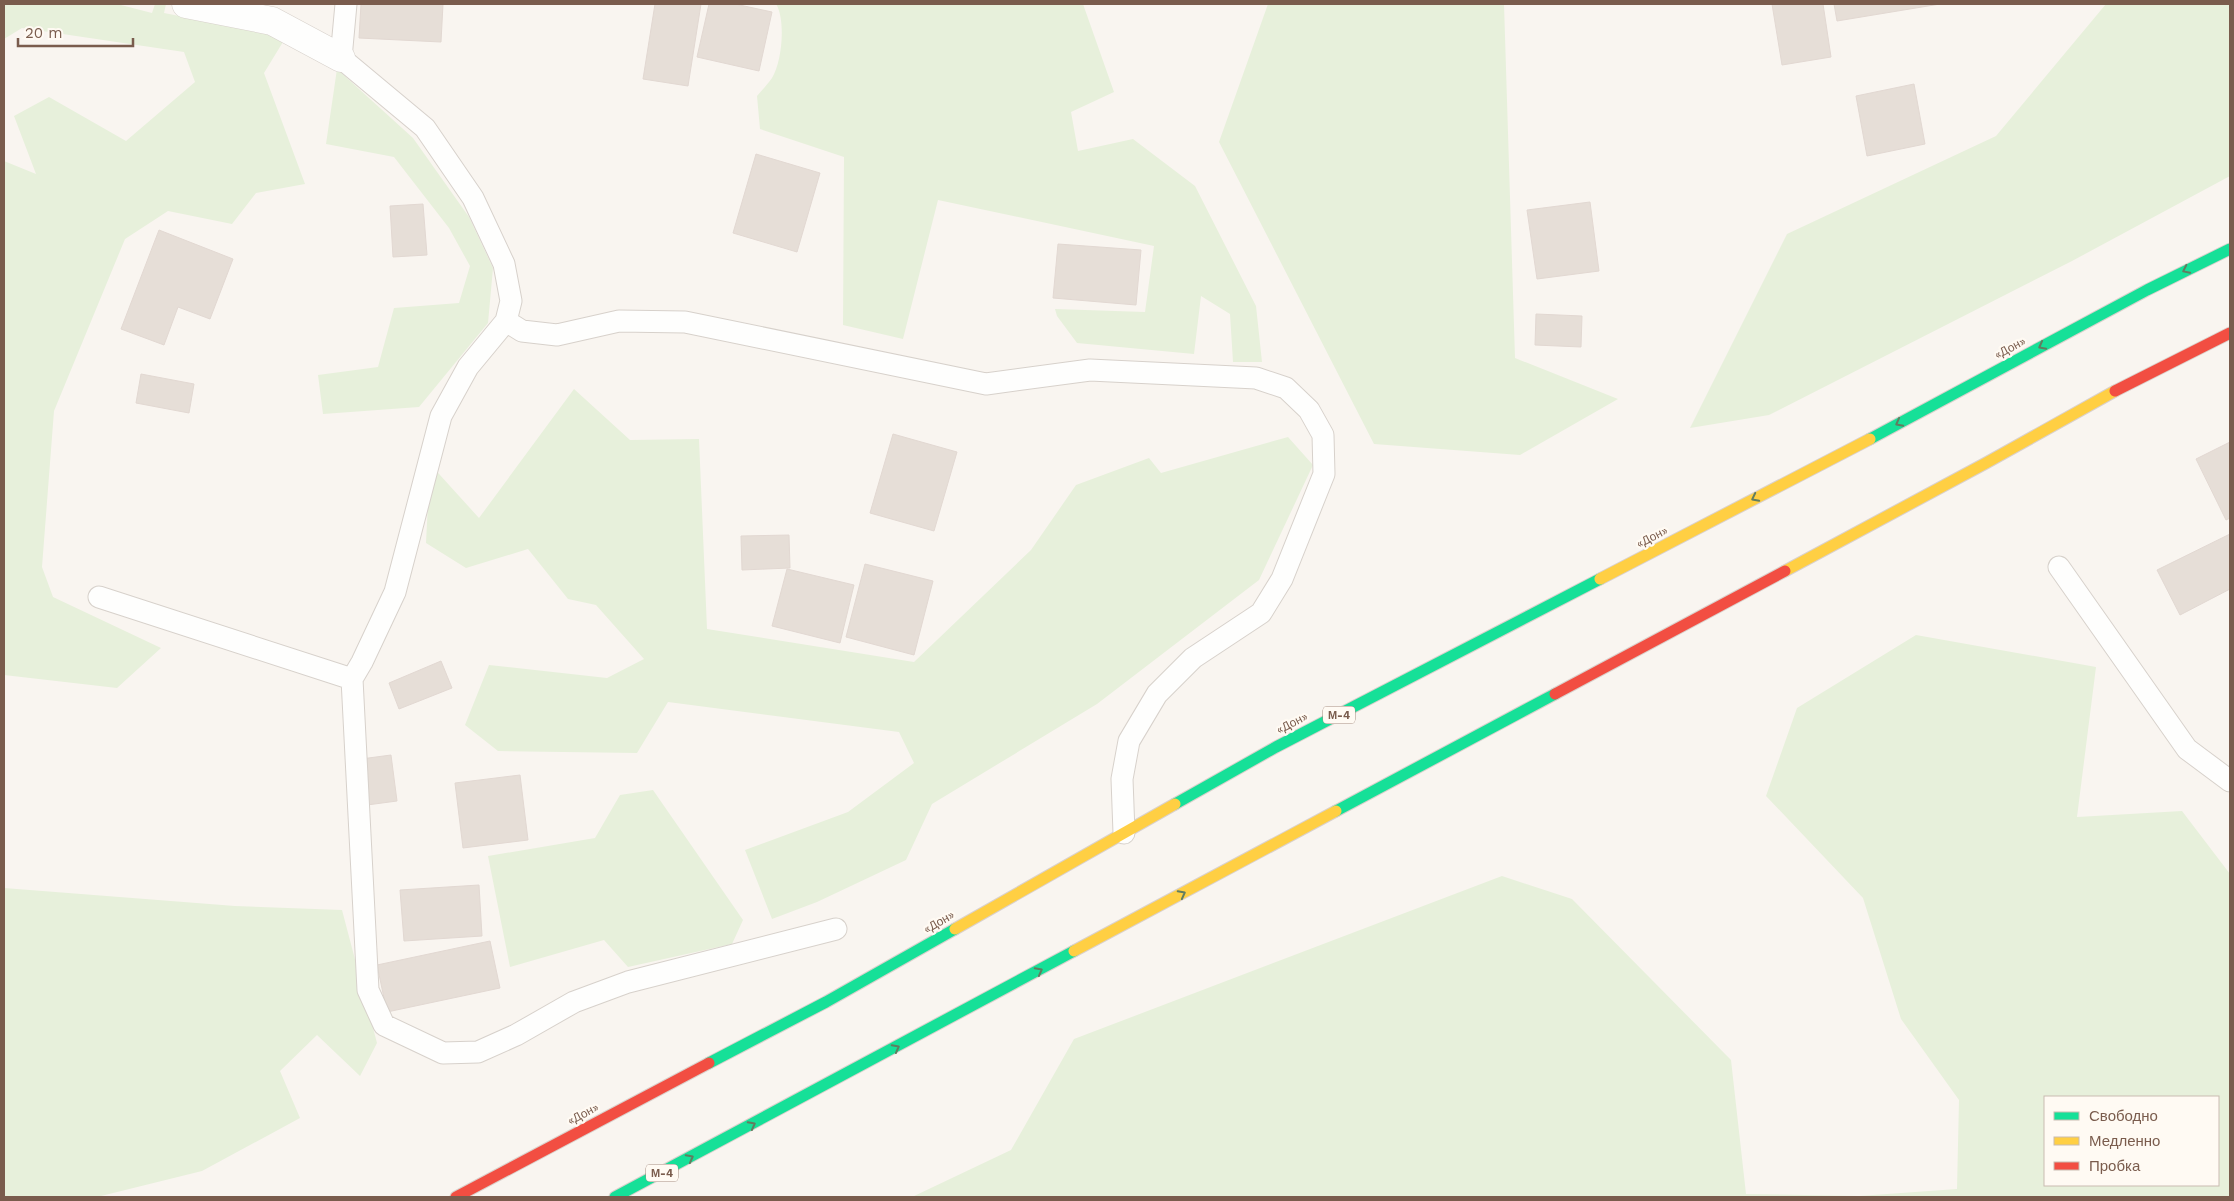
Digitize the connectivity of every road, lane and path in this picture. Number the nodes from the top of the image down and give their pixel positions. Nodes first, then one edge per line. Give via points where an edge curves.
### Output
1 (186, 4) edge
2 (346, 4) edge
3 (342, 58) junction
4 (2230, 249) edge
5 (506, 321) junction
6 (2230, 333) edge
7 (2059, 567) dead end
8 (99, 597) dead end
9 (352, 679) junction
10 (2230, 781) edge
11 (1124, 833) junction
12 (836, 929) dead end
13 (456, 1197) edge
14 (615, 1197) edge

1 - 3 street via 272,21
2 - 3 lane
3 - 5 lane via 425,128 473,198 504,264 512,301
4 -> 11 highway, «Дон» / М-4 via 1285,743
5 - 9 lane via 468,367 441,416 395,592
5 - 11 lane via 522,331 557,335 619,321 685,322 986,384 1090,370 1256,378 1286,388 1309,410 1323,435 1324,474 1282,579 1261,614 1193,658 1157,694 1129,741 1122,779
14 -> 6 highway, М-4 via 1437,758 2085,406
7 - 10 lane via 2186,749
8 - 9 lane
9 - 12 lane via 368,990 384,1025 443,1053 478,1052 574,1002 628,982
11 - 13 highway, «Дон» / М-4 via 826,1002

